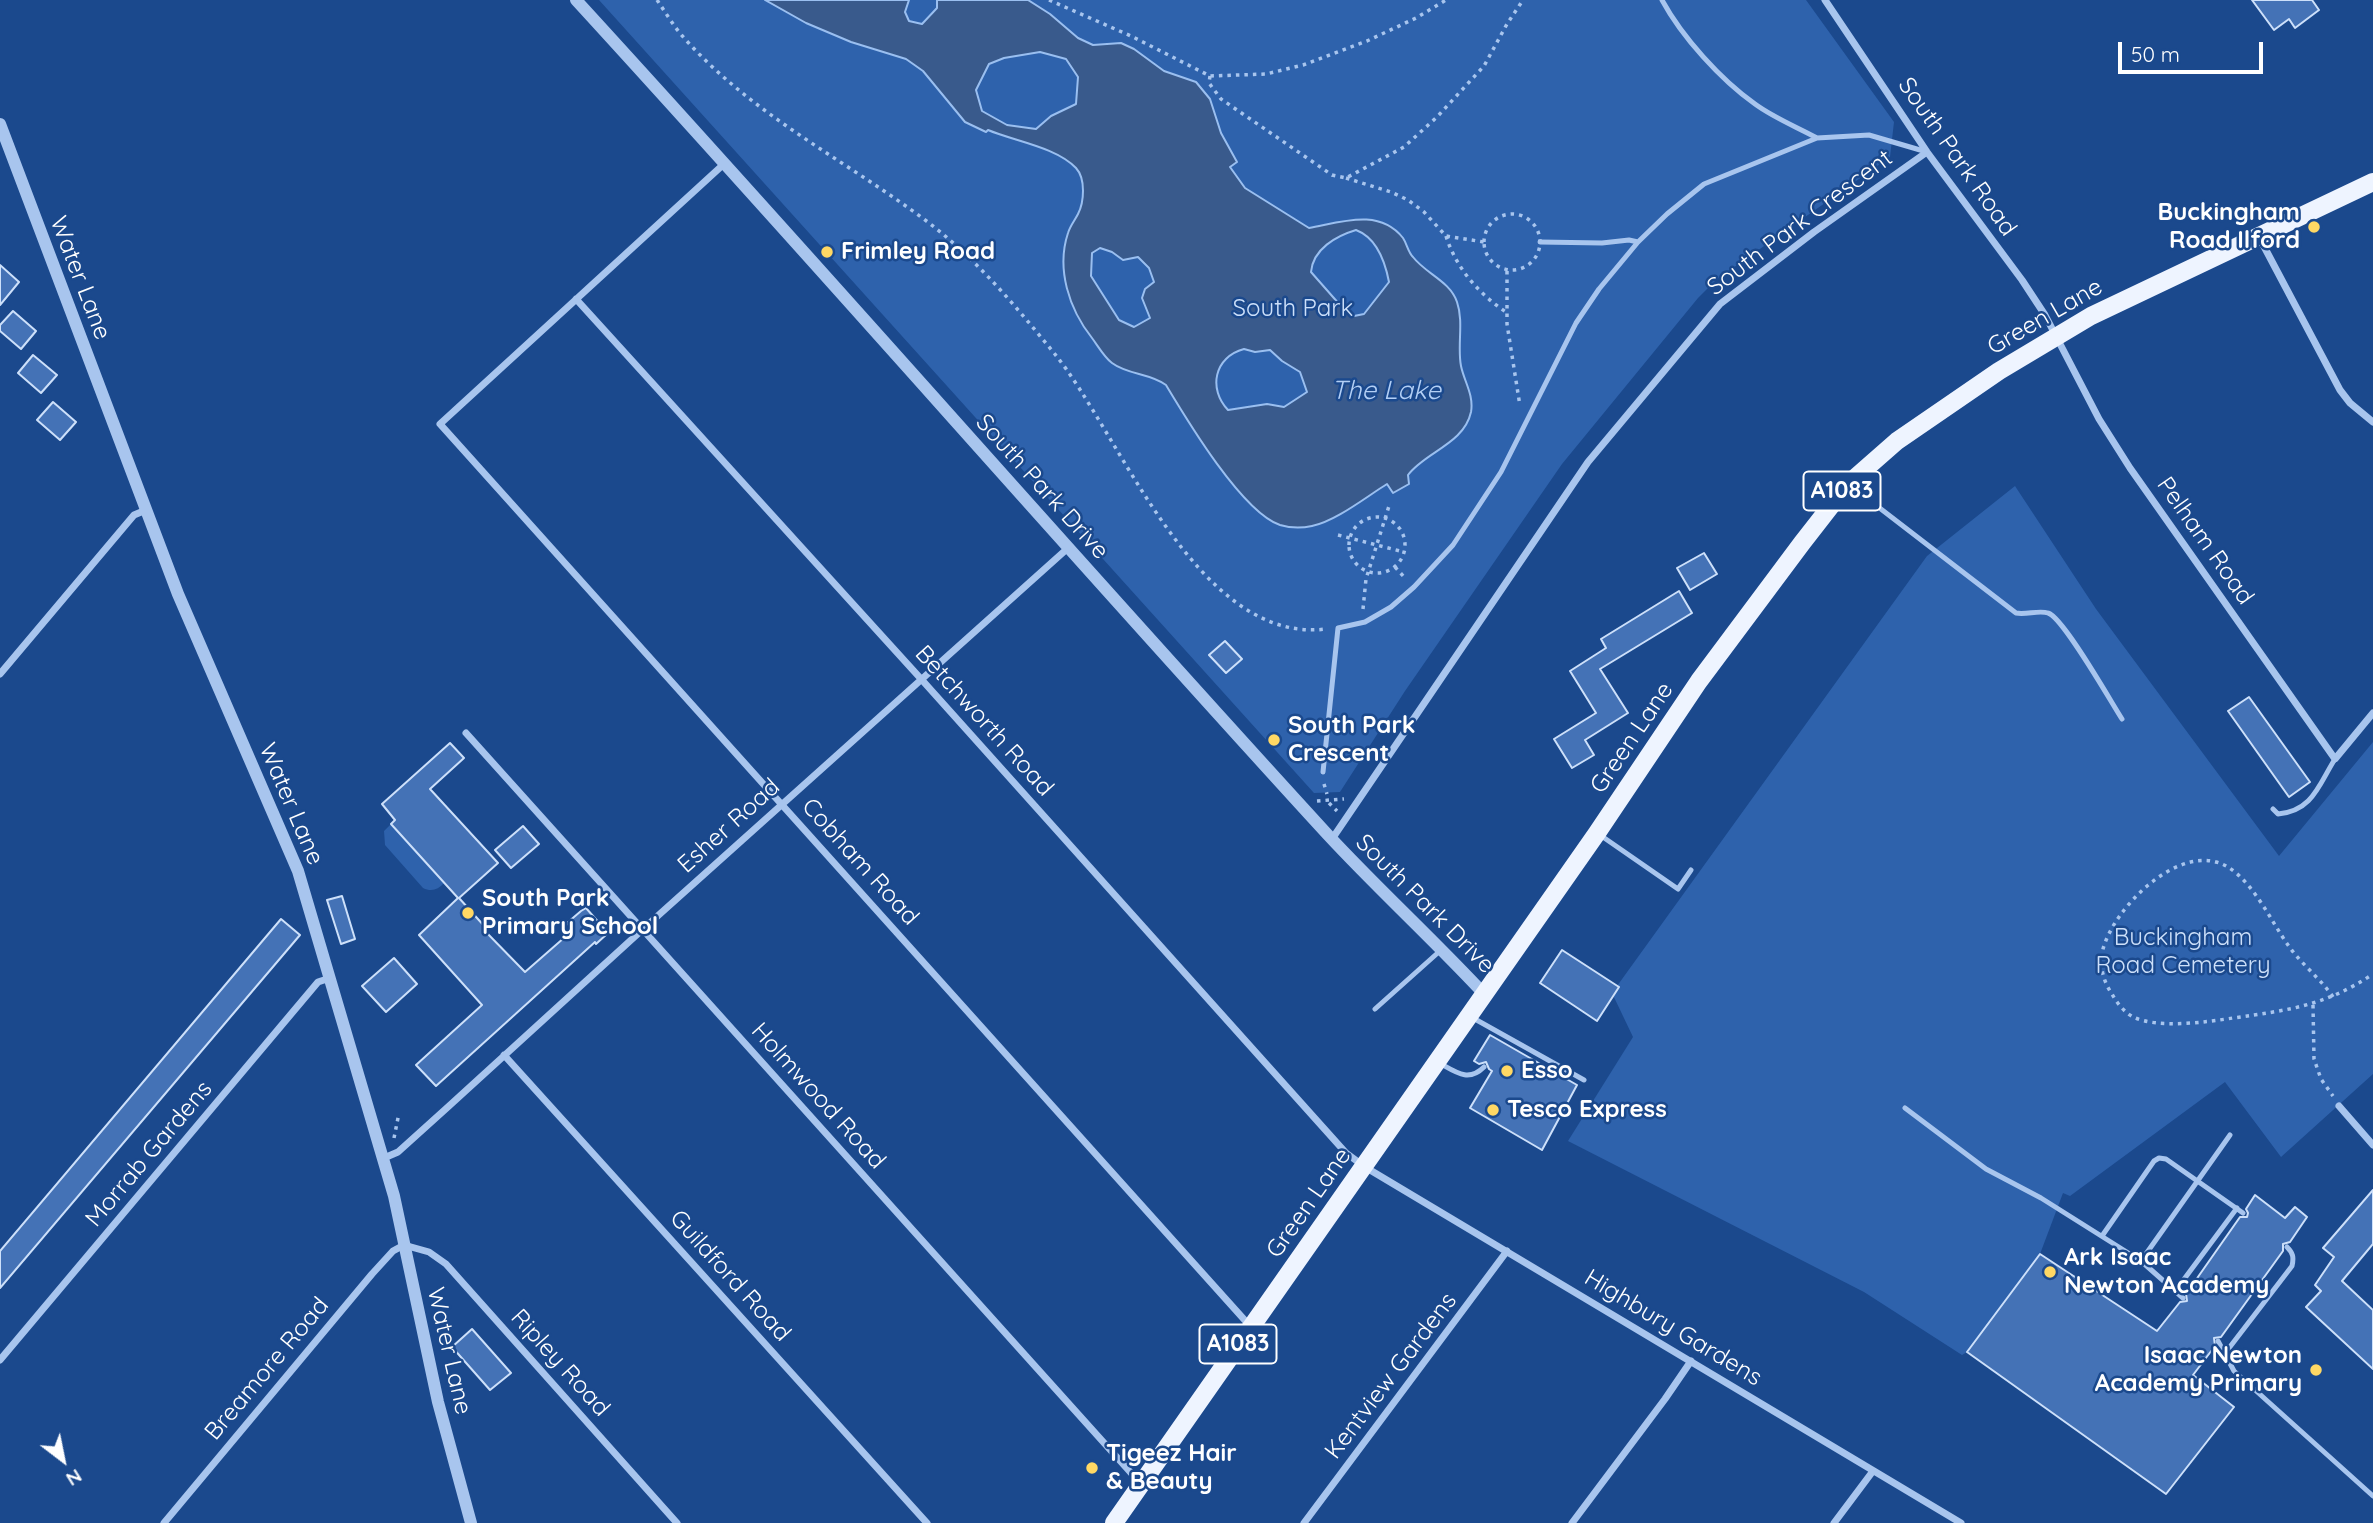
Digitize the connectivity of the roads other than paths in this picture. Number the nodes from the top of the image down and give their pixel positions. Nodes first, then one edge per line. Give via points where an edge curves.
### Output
1 (576, 0) edge
2 (1662, 0) edge
3 (1825, 0) edge
4 (0, 124) edge
5 (1817, 138) junction
6 (1927, 152) junction
7 (725, 163) junction
8 (2373, 182) edge
9 (2259, 236) junction
10 (1540, 242) road end
11 (1637, 242) junction
12 (576, 299) junction
13 (2056, 337) junction
14 (2373, 422) edge
15 (1848, 484) junction
16 (146, 510) junction
17 (1068, 548) junction
18 (0, 674) edge
19 (922, 680) junction
20 (2373, 713) edge
21 (2122, 719) dead end
22 (466, 733) dead end
23 (2335, 759) junction
24 (1323, 772) dead end
25 (782, 804) junction
26 (2273, 809) dead end
27 (1597, 834) junction
28 (1332, 839) junction
29 (1691, 870) dead end
30 (642, 930) junction
31 (1441, 950) junction
32 (330, 978) junction
33 (1485, 995) junction
34 (1375, 1009) dead end
35 (1470, 1016) junction
36 (504, 1055) junction
37 (1437, 1062) junction
38 (1484, 1067) dead end
39 (1584, 1080) dead end
40 (2339, 1105) road end
41 (1905, 1108) dead end
42 (2230, 1135) dead end
43 (2373, 1145) edge
44 (384, 1158) junction
45 (1365, 1167) junction
46 (2197, 1181) junction
47 (2102, 1236) junction
48 (404, 1245) junction
49 (2287, 1247) dead end
50 (1507, 1251) junction
51 (2141, 1261) junction
52 (2176, 1290) junction
53 (2183, 1298) dead end
54 (1250, 1327) junction
55 (2218, 1341) dead end
56 (2225, 1352) junction
57 (0, 1360) edge
58 (1691, 1361) junction
59 (1874, 1471) junction
60 (1141, 1484) junction
61 (2373, 1496) edge
62 (164, 1523) edge
63 (471, 1523) edge
64 (677, 1523) edge
65 (928, 1523) edge
66 (1114, 1523) edge
67 (1304, 1523) edge
68 (1572, 1523) edge
69 (1834, 1523) edge
70 (1961, 1523) edge

1 - 7 street, South Park Drive
2 - 5 lane via 1733,86 1757,106
3 - 6 street, South Park Road
4 - 16 street, Water Lane
5 - 6 lane via 1870,135
5 - 11 lane via 1704,184
6 - 13 street, South Park Road via 2022,280
6 - 28 street, South Park Crescent via 1720,304 1588,461
7 - 12 street
7 - 17 street, South Park Drive
8 - 9 main road, Green Lane / A1083
9 - 13 main road, Green Lane / A1083
9 - 14 street via 2340,390
10 - 11 lane
11 - 24 lane via 1576,323 1501,472 1453,544 1391,607 1365,622 1339,628
12 - 19 street, Betchworth Road
12 - 25 street, Cobham Road via 440,424
13 - 15 main road, Green Lane / A1083 via 1897,441
13 - 23 street, Pelham Road via 2130,468
15 - 21 lane via 2018,614 2048,612 2054,616
15 - 27 main road, Green Lane / A1083 via 1699,681
16 - 18 street via 134,515
16 - 32 street, Water Lane via 212,677 298,871
17 - 19 street, Esher Road
17 - 28 street, South Park Drive
19 - 25 street, Esher Road
19 - 45 street, Betchworth Road via 1346,1153
20 - 23 street
22 - 30 street, Holmwood Road
23 - 26 lane via 2319,790 2305,804 2293,813 2278,814
25 - 30 street, Esher Road
25 - 54 street, Cobham Road
27 - 29 lane via 1678,888
27 - 33 main road, Green Lane / A1083
28 - 31 street, South Park Drive
30 - 36 street, Esher Road
30 - 60 street, Holmwood Road
31 - 33 street, South Park Drive
31 - 34 lane
32 - 44 street, Water Lane
32 - 57 street, Morrab Gardens via 318,982
33 - 35 main road, Green Lane / A1083
35 - 37 main road, Green Lane / A1083
35 - 39 lane via 1501,1038
36 - 44 street, Esher Road via 398,1152
36 - 65 street, Guildford Road
37 - 38 lane via 1464,1076
37 - 45 main road, Green Lane / A1083
40 - 43 street
41 - 47 lane via 1986,1169
42 - 46 lane
44 - 48 street, Water Lane
45 - 50 street, Highbury Gardens
45 - 54 main road, Green Lane / A1083
46 - 47 lane via 2159,1158
46 - 51 lane
46 - 52 lane via 2240,1211
47 - 51 lane
48 - 62 street, Breamore Road via 372,1274
48 - 63 street, Water Lane via 438,1402
48 - 64 street, Ripley Road via 429,1252 446,1264
49 - 56 lane via 2294,1258 2292,1266
50 - 58 street, Highbury Gardens
50 - 67 street, Kentview Gardens
51 - 52 lane
52 - 53 lane
54 - 60 main road, Green Lane / A1083
55 - 56 lane
56 - 61 lane via 2234,1371
58 - 59 street, Highbury Gardens
58 - 68 street
59 - 69 street
59 - 70 street, Highbury Gardens
60 - 66 main road, Green Lane / A1083

